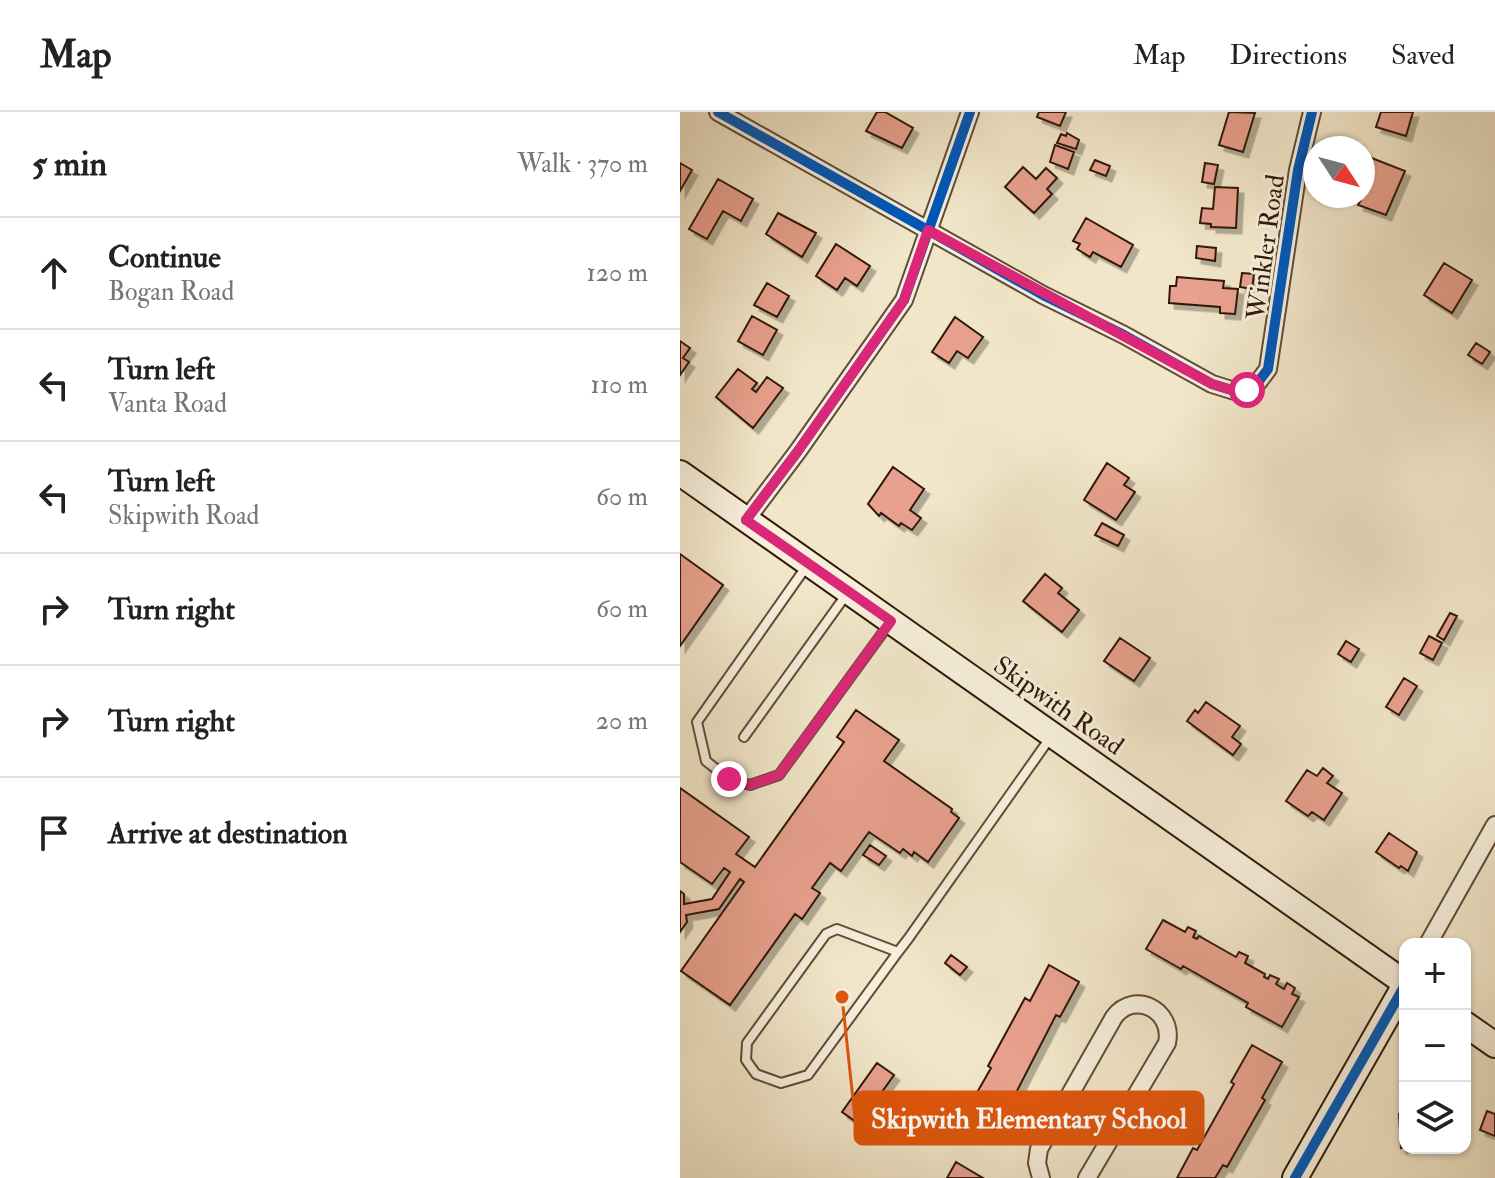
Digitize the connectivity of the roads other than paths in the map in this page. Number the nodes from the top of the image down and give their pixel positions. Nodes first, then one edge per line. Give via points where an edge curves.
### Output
1 (718, 112) edge
2 (970, 112) edge
3 (1312, 112) edge
4 (928, 230) junction
5 (680, 473) edge
6 (746, 520) junction
7 (808, 563) junction
8 (849, 591) junction
9 (891, 621) junction
10 (1053, 734) junction
11 (744, 737) dead end
12 (1495, 825) edge
13 (1431, 938) edge
14 (898, 952) junction
15 (1399, 980) edge
16 (1399, 995) edge
17 (1471, 1028) edge
18 (1495, 1045) edge
19 (1041, 1178) edge
20 (1087, 1178) edge
21 (1295, 1178) edge

1 - 4 street
2 - 4 street
3 - 4 street, Winkler Road via 1298,170 1268,369 1256,385 1238,392 1212,384
4 - 6 street via 904,300
5 - 6 main road, Skipwith Road
6 - 7 main road, Skipwith Road
7 - 8 main road, Skipwith Road
7 - 9 lane via 697,722 706,761 729,779 750,785 779,775
8 - 9 main road, Skipwith Road
8 - 11 lane
9 - 10 main road, Skipwith Road
10 - 14 lane
10 - 15 main road, Skipwith Road
12 - 13 street
14 - 14 lane via 837,929 826,934 747,1043 746,1060 756,1074 781,1083 808,1075
16 - 21 main road
17 - 18 main road
19 - 20 street via 1039,1149 1114,1017 1129,1006 1146,1006 1166,1021 1167,1043

